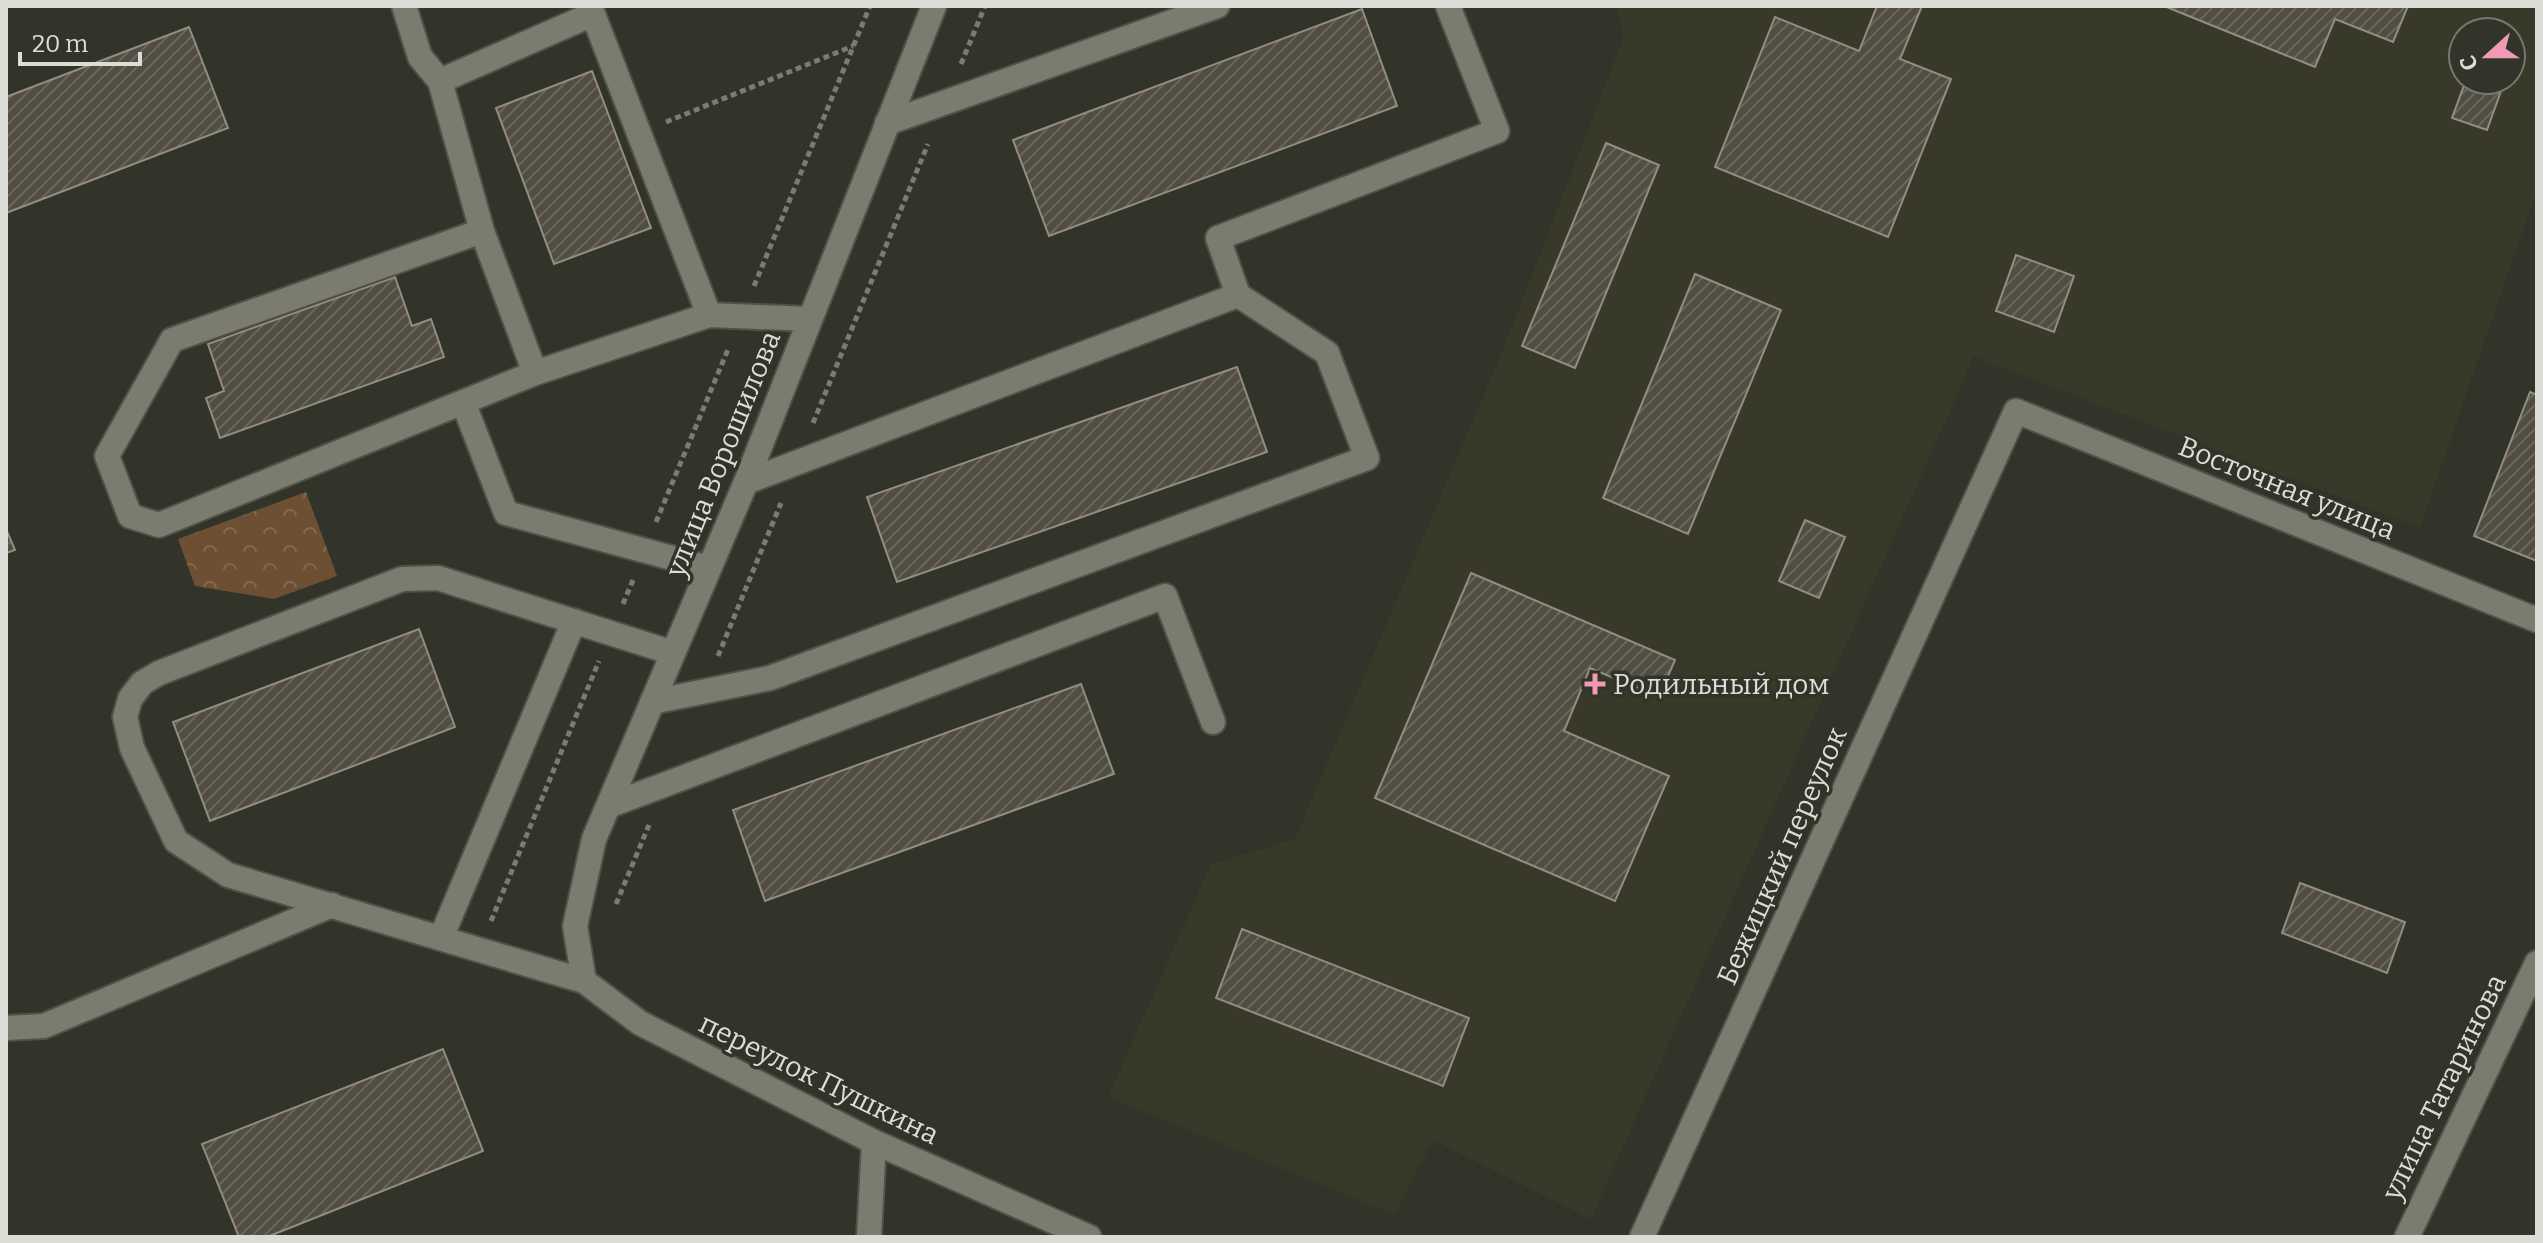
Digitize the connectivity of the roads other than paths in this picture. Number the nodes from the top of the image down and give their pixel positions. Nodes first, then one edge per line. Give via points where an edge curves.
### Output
1 (404, 6) edge
2 (934, 6) edge
3 (1217, 6) edge
4 (1448, 6) edge
5 (603, 10) edge
6 (440, 81) junction
7 (887, 123) junction
8 (482, 231) junction
9 (1238, 295) junction
10 (709, 315) junction
11 (810, 319) junction
12 (535, 373) junction
13 (463, 402) junction
14 (2016, 411) joint
15 (746, 482) junction
16 (709, 568) junction
17 (2537, 620) edge
18 (574, 621) junction
19 (673, 653) junction
20 (652, 702) junction
21 (1213, 722) dead end
22 (608, 806) junction
23 (332, 905) junction
24 (441, 938) junction
25 (2537, 963) edge
26 (584, 981) junction
27 (6, 1028) edge
28 (874, 1142) junction
29 (869, 1237) edge
30 (1089, 1237) edge
31 (1642, 1237) edge
32 (2407, 1237) edge

1 - 6 street via 420,57
2 - 7 street, улица Ворошилова
3 - 7 street
4 - 9 street via 1497,131 1218,238
5 - 6 street
5 - 10 street via 639,133
6 - 8 street
7 - 11 street, улица Ворошилова
8 - 12 street
8 - 13 street via 172,340 107,456 130,516 159,525
9 - 15 street
9 - 20 street via 1327,353 1367,458 770,678
10 - 11 street
10 - 12 street
11 - 15 street, улица Ворошилова
12 - 13 street
13 - 16 street via 506,513
14 - 17 street, Восточная улица
14 - 31 street, Бежицкий переулок
15 - 16 street, улица Ворошилова
16 - 19 street, улица Ворошилова
18 - 19 street
18 - 23 street via 438,578 402,579 142,683 125,717 132,748 176,841 228,875
18 - 24 street
19 - 20 street, улица Ворошилова
20 - 22 street, улица Ворошилова
21 - 22 street via 1165,596
22 - 26 street, улица Ворошилова via 582,884 575,926
23 - 24 street
23 - 27 street via 44,1026
24 - 26 street
25 - 32 street, улица Татаринова
26 - 28 street, переулок Пушкина via 640,1023
28 - 29 street
28 - 30 street, переулок Пушкина

